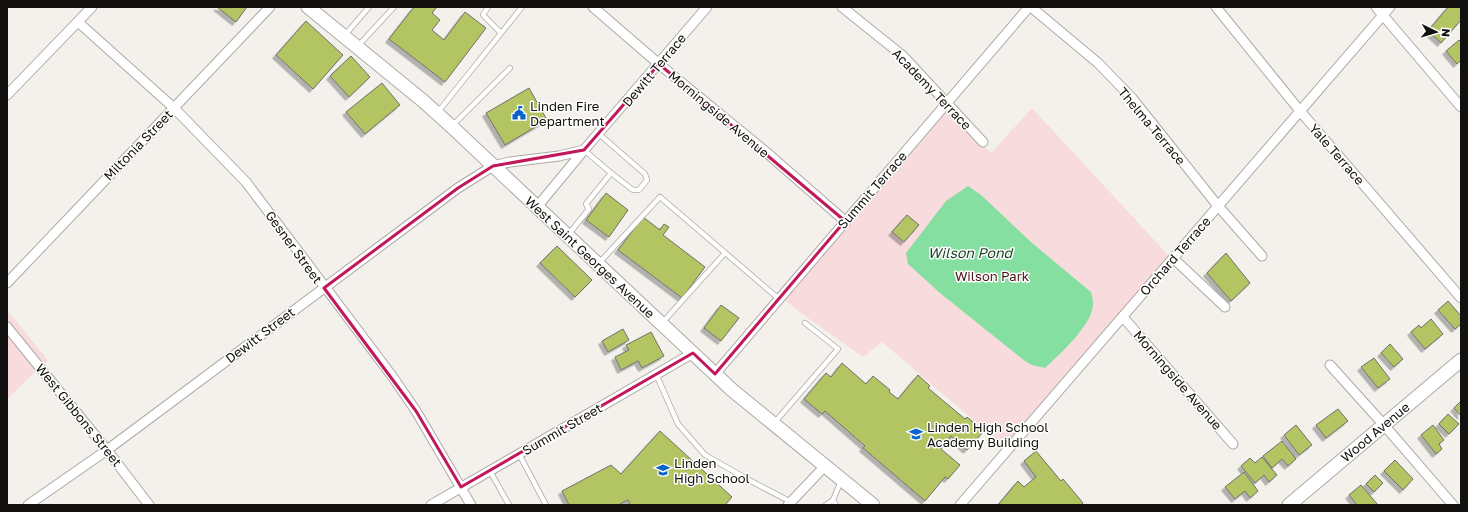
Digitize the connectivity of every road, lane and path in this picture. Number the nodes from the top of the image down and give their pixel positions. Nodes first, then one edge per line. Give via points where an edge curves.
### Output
1 (92, 7) edge
2 (270, 7) edge
3 (308, 7) edge
4 (369, 7) edge
5 (394, 7) edge
6 (488, 7) edge
7 (522, 7) edge
8 (593, 7) edge
9 (707, 7) edge
10 (842, 7) edge
11 (1030, 7) edge
12 (1216, 7) edge
13 (1376, 7) edge
14 (1390, 7) edge
15 (1383, 15) junction
16 (78, 22) junction
17 (501, 33) junction
18 (344, 36) junction
19 (357, 47) junction
20 (659, 64) junction
21 (510, 68) dead end
22 (7, 94) edge
23 (946, 103) junction
24 (1461, 107) edge
25 (174, 108) junction
26 (1300, 111) junction
27 (436, 114) junction
28 (452, 127) junction
29 (599, 134) junction
30 (983, 142) dead end
31 (584, 150) junction
32 (493, 166) junction
33 (611, 172) junction
34 (1218, 206) junction
35 (537, 207) junction
36 (845, 221) junction
37 (567, 236) junction
38 (725, 252) junction
39 (1262, 256) dead end
40 (1173, 258) junction
41 (598, 264) junction
42 (7, 283) edge
43 (324, 288) junction
44 (1461, 298) edge
45 (779, 299) junction
46 (1224, 307) dead end
47 (1123, 317) junction
48 (805, 323) dead end
49 (662, 324) junction
50 (7, 327) edge
51 (693, 353) junction
52 (1461, 360) edge
53 (1330, 365) dead end
54 (656, 374) junction
55 (715, 374) junction
56 (774, 423) junction
57 (1384, 425) junction
58 (1233, 444) dead end
59 (107, 450) junction
60 (519, 454) junction
61 (825, 466) junction
62 (490, 471) junction
63 (841, 479) junction
64 (461, 487) junction
65 (833, 500) junction
66 (789, 504) edge
67 (28, 505) edge
68 (149, 505) edge
69 (431, 505) edge
70 (471, 505) edge
71 (509, 505) edge
72 (546, 505) edge
73 (826, 505) edge
74 (836, 505) edge
75 (873, 505) edge
76 (960, 505) edge
77 (1291, 505) edge
78 (1453, 505) edge

1 - 16 street
2 - 25 street, Miltonia Street
3 - 18 main road, West Saint Georges Avenue
4 - 18 lane
5 - 19 lane
6 - 17 lane via 483,15
7 - 17 lane
8 - 20 street, Morningside Avenue
9 - 20 street, Dewitt Terrace
10 - 23 street, Academy Terrace via 903,56
11 - 23 street, Summit Terrace
11 - 34 street, Thelma Terrace via 1098,63 1132,98
12 - 26 street, Yale Terrace
13 - 15 street
14 - 15 street, Orchard Terrace
15 - 24 street
15 - 26 street, Orchard Terrace
16 - 22 street
16 - 25 street, Gesner Street
17 - 27 lane
18 - 19 main road, West Saint Georges Avenue
19 - 27 main road, West Saint Georges Avenue
20 - 29 street, Dewitt Terrace
20 - 36 street, Morningside Avenue
21 - 28 lane
23 - 30 street, Academy Terrace
23 - 36 street, Summit Terrace
25 - 42 street, Miltonia Street
25 - 43 street, Gesner Street via 246,182
26 - 34 street, Orchard Terrace
26 - 44 street, Yale Terrace
27 - 28 main road, West Saint Georges Avenue
28 - 32 main road, West Saint Georges Avenue
29 - 31 street, Dewitt Terrace
29 - 33 lane via 645,174 647,180 639,190 633,190
31 - 32 street
31 - 33 lane
31 - 35 street, Dewitt Terrace
32 - 35 main road, West Saint Georges Avenue
32 - 43 street, Dewitt Street via 458,188
33 - 37 lane via 586,204 589,209
34 - 39 street, Thelma Terrace
34 - 40 street, Orchard Terrace
35 - 37 main road, West Saint Georges Avenue
36 - 45 street, Summit Terrace
37 - 41 main road, West Saint Georges Avenue
38 - 41 lane via 660,197
38 - 45 lane
38 - 49 lane
40 - 46 street
40 - 47 street, Orchard Terrace
41 - 49 main road, West Saint Georges Avenue
43 - 59 street, Dewitt Street
43 - 64 street, Gesner Street via 392,376
45 - 55 street, Summit Terrace
47 - 58 street, Morningside Avenue
47 - 76 street, Orchard Terrace
48 - 56 lane via 838,349
49 - 51 main road, West Saint Georges Avenue
50 - 59 street, West Gibbons Street
51 - 54 street, Summit Street
51 - 55 main road, West Saint Georges Avenue
52 - 57 main road, Wood Avenue
53 - 57 street
54 - 60 street, Summit Street
54 - 66 lane via 678,424 706,455
55 - 56 main road, West Saint Georges Avenue
56 - 61 main road, West Saint Georges Avenue
57 - 77 main road, Wood Avenue
57 - 78 street
59 - 67 street, Dewitt Street
59 - 68 street, West Gibbons Street
60 - 62 street, Summit Street
60 - 72 lane
61 - 63 main road, West Saint Georges Avenue
61 - 66 street
62 - 64 street, Summit Street
62 - 71 lane
63 - 65 lane
63 - 75 main road, West Saint Georges Avenue
64 - 69 street, Summit Street
64 - 70 street, Gesner Street
65 - 73 lane
65 - 74 lane

